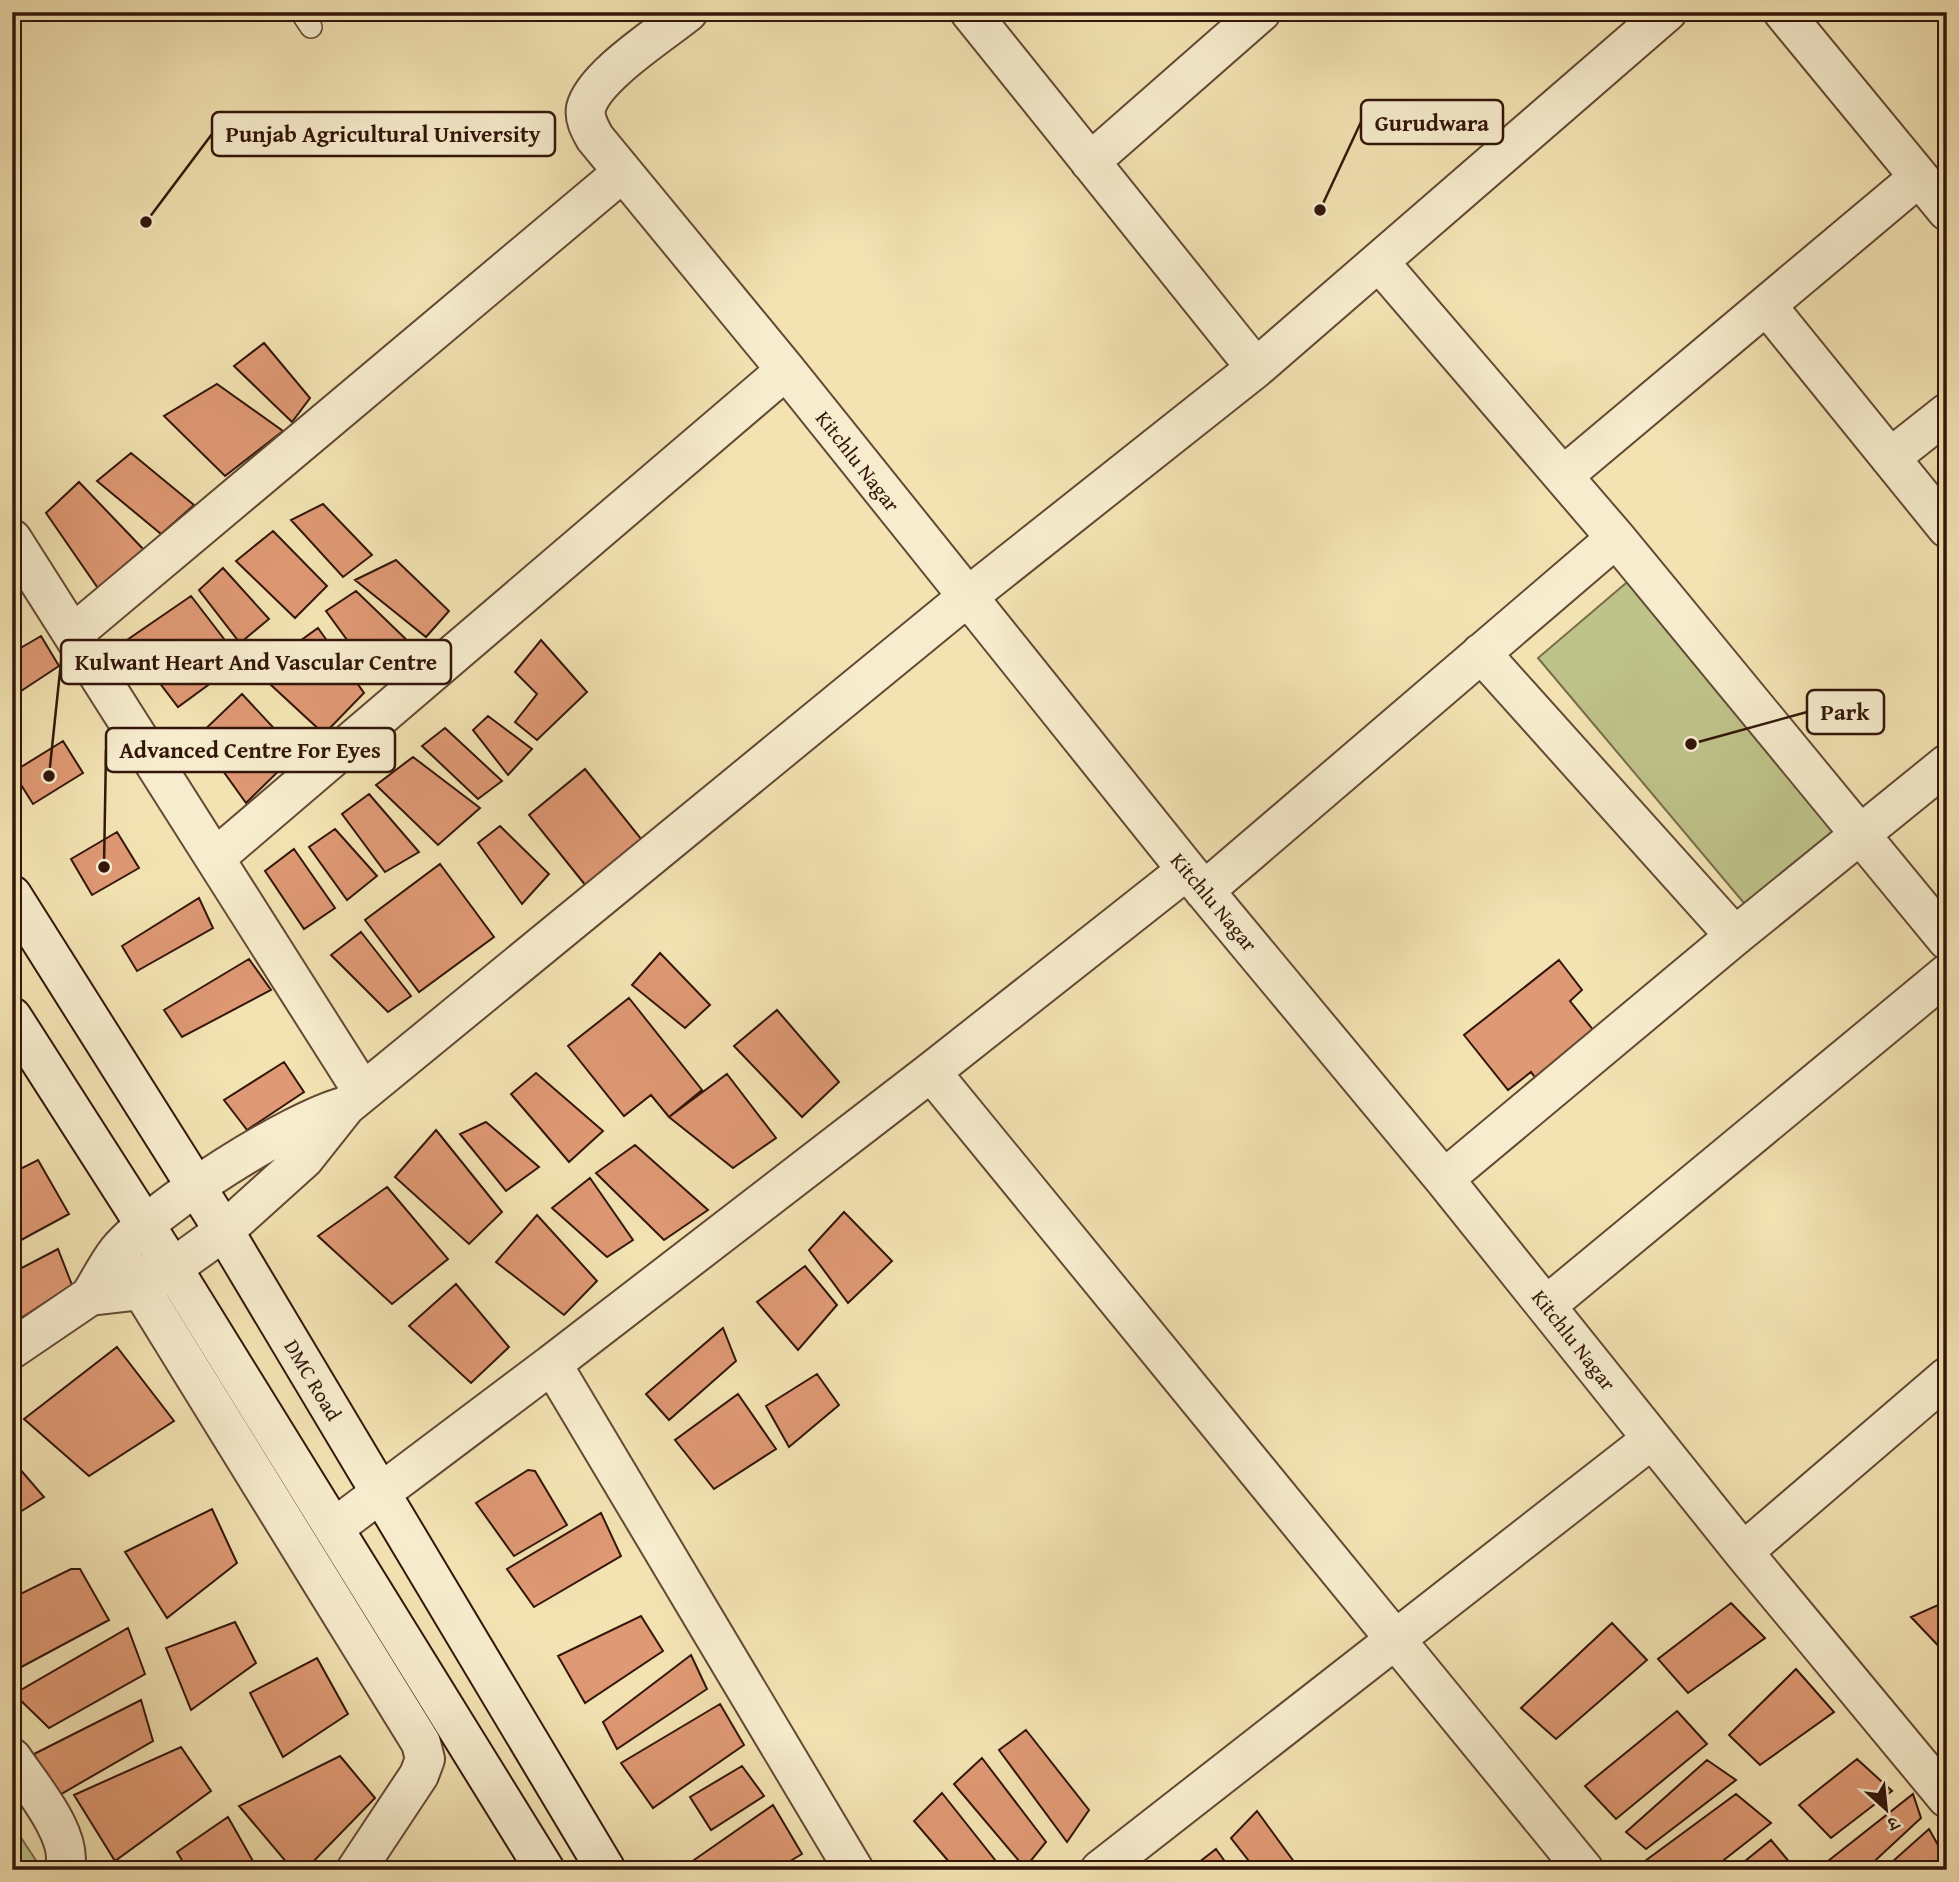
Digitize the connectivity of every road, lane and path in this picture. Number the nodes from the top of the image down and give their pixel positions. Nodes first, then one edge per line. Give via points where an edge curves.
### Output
1 (688, 12) edge
2 (970, 12) edge
3 (1261, 12) edge
4 (1667, 12) edge
5 (1783, 12) edge
6 (1090, 162) junction
7 (623, 172) junction
8 (1919, 177) junction
9 (1947, 211) edge
10 (1379, 262) junction
11 (1767, 306) junction
12 (1256, 368) junction
13 (786, 370) junction
14 (1947, 413) edge
15 (1890, 458) junction
16 (1563, 476) junction
17 (1947, 528) edge
18 (12, 538) edge
19 (1616, 538) junction
20 (966, 598) junction
21 (73, 634) junction
22 (1481, 653) junction
23 (1947, 764) edge
24 (1860, 835) junction
25 (215, 859) junction
26 (1196, 881) junction
27 (12, 895) edge
28 (1735, 936) junction
29 (1947, 940) edge
30 (1947, 974) edge
31 (12, 1017) edge
32 (931, 1072) junction
33 (354, 1099) junction
34 (1444, 1179) junction
35 (197, 1188) junction
36 (145, 1225) junction
37 (224, 1231) junction
38 (118, 1251) junction
39 (172, 1267) junction
40 (142, 1290) junction
41 (90, 1296) junction
42 (1546, 1305) junction
43 (12, 1349) edge
44 (552, 1364) junction
45 (1947, 1377) edge
46 (1652, 1439) junction
47 (381, 1493) junction
48 (334, 1528) junction
49 (1743, 1552) junction
50 (1396, 1640) junction
51 (12, 1758) edge
52 (1946, 1794) edge
53 (1581, 1869) edge
54 (64, 1870) edge
55 (356, 1870) edge
56 (545, 1870) edge
57 (606, 1870) edge
58 (854, 1870) edge
59 (1100, 1870) edge

1 - 7 street, Kitchlu Nagar via 600,84 585,111 588,126
2 - 6 street
3 - 6 street
4 - 10 street
5 - 8 street
6 - 12 street
7 - 13 street, Kitchlu Nagar
7 - 21 street
8 - 9 street
8 - 11 street
10 - 12 street
10 - 16 street
11 - 15 street
11 - 16 street
12 - 20 street
13 - 20 street, Kitchlu Nagar
13 - 25 street
14 - 15 street
15 - 17 street
16 - 19 street
18 - 21 street
19 - 22 street
19 - 24 street
20 - 26 street, Kitchlu Nagar
20 - 33 street
21 - 25 street
22 - 26 street
22 - 28 street
23 - 24 street
24 - 28 street
24 - 29 street
25 - 33 street
26 - 32 street
26 - 34 street, Kitchlu Nagar
27 - 35 street, DMC Road
28 - 34 street
30 - 42 street
31 - 36 street
32 - 44 street
32 - 50 street
33 - 35 street via 274,1138
33 - 37 street via 304,1158
34 - 42 street, Kitchlu Nagar
35 - 36 street
35 - 37 street, DMC Road
36 - 38 street
36 - 39 street
37 - 39 street
37 - 47 street, DMC Road
38 - 40 street
38 - 41 street
39 - 40 street
39 - 48 street
40 - 41 street
40 - 55 street via 421,1743 425,1759 419,1775
41 - 43 street
42 - 46 street, Kitchlu Nagar
44 - 47 street
44 - 58 street
45 - 49 street
46 - 49 street, Kitchlu Nagar
46 - 50 street
47 - 48 street
47 - 57 street, DMC Road
48 - 56 street
49 - 52 street, Kitchlu Nagar
50 - 53 street
50 - 59 street
51 - 54 street via 57,1826 68,1853

